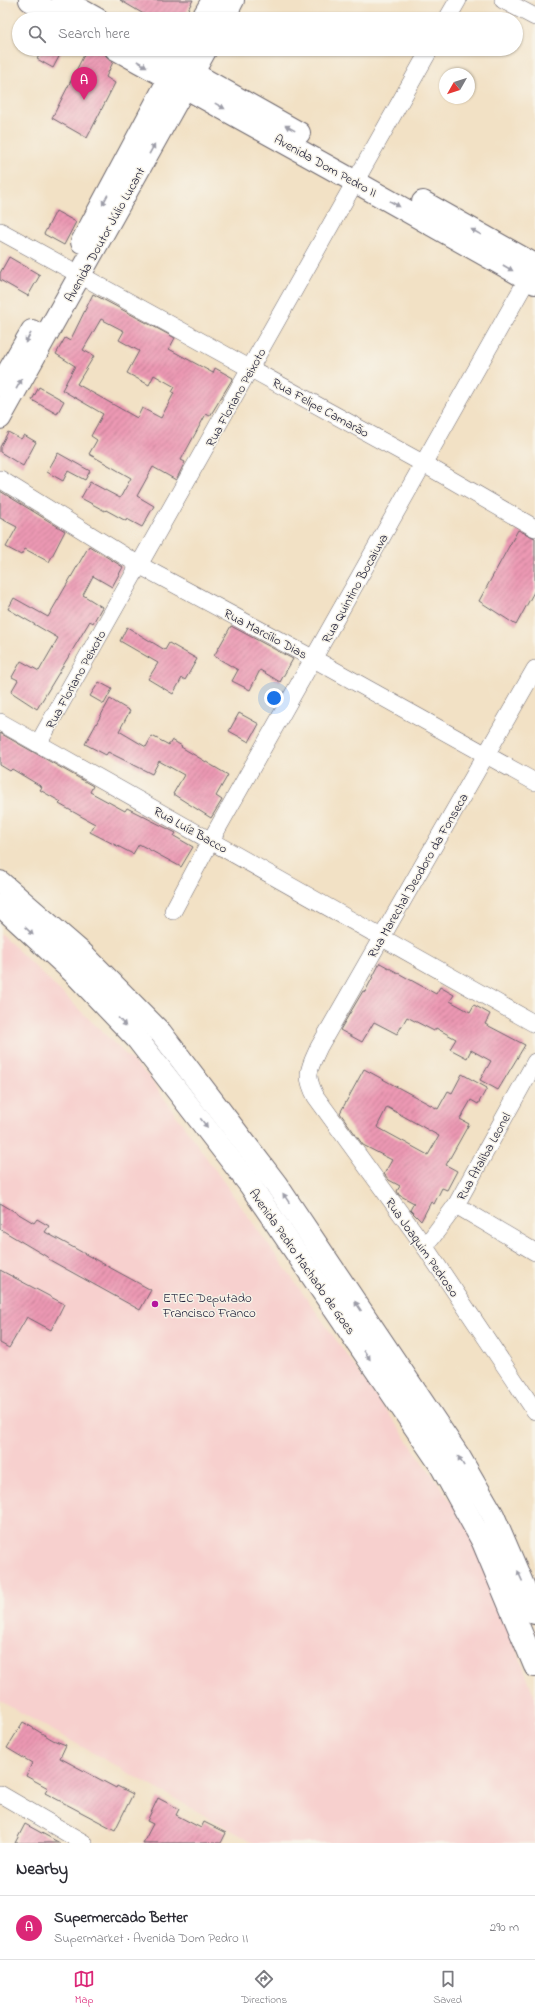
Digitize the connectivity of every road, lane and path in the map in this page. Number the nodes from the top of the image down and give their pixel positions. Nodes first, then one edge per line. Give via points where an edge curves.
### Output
1 (30, 0) edge
2 (63, 0) edge
3 (213, 0) edge
4 (233, 0) edge
5 (458, 0) edge
6 (503, 0) edge
7 (51, 12) edge
8 (84, 12) edge
9 (206, 12) edge
10 (227, 12) edge
11 (451, 12) edge
12 (535, 17) edge
13 (137, 56) edge
14 (160, 56) edge
15 (198, 56) edge
16 (426, 56) edge
17 (182, 71) edge
18 (358, 174) junction
19 (0, 232) edge
20 (74, 272) junction
21 (533, 273) edge
22 (251, 369) junction
23 (0, 386) edge
24 (0, 418) edge
25 (424, 464) junction
26 (0, 478) edge
27 (535, 528) edge
28 (139, 566) junction
29 (314, 659) junction
30 (535, 669) edge
31 (0, 722) edge
32 (38, 744) junction
33 (486, 754) junction
34 (535, 782) edge
35 (211, 840) junction
36 (0, 882) edge
37 (0, 905) edge
38 (173, 911) dead end
39 (380, 938) junction
40 (535, 1024) edge
41 (535, 1062) edge
42 (309, 1085) joint
43 (456, 1205) junction
44 (425, 1247) junction
45 (535, 1252) edge
46 (535, 1411) edge
47 (535, 1612) edge
48 (535, 1666) edge
49 (0, 1794) edge
50 (84, 1843) edge

1 - 7 street
2 - 8 street
3 - 9 street
4 - 10 street
5 - 11 street
6 - 12 street
13 -> 17 street, Avenida Dom Pedro II
14 - 17 street, Avenida Dom Pedro II
15 - 17 street, Avenida Doutor Júlio Lucant
16 - 18 street, Rua Floriano Peixoto
17 - 18 street, Avenida Dom Pedro II
17 - 20 street, Avenida Doutor Júlio Lucant
18 - 21 street, Avenida Dom Pedro II
18 - 22 street, Rua Floriano Peixoto
19 - 20 street, Rua Felipe Camarão
20 - 22 street, Rua Felipe Camarão
20 -> 23 street, Avenida Doutor Júlio Lucant
24 -> 20 street, Avenida Doutor Júlio Lucant
21 - 25 street, Rua Quintino Bocaiuva
22 - 25 street, Rua Felipe Camarão
22 - 28 street, Rua Floriano Peixoto
25 - 27 street, Rua Felipe Camarão
25 - 29 street, Rua Quintino Bocaiuva
26 - 28 street, Rua Marcílio Dias
28 - 29 street, Rua Marcílio Dias
28 - 32 street, Rua Floriano Peixoto
29 - 33 street, Rua Marcílio Dias
29 - 35 street, Rua Quintino Bocaiuva
30 - 33 street, Rua Marechal Deodoro da Fonseca
31 - 32 street, Rua Luíz Bacco
32 - 35 street, Rua Luíz Bacco
33 - 34 street, Rua Marcílio Dias
33 - 39 street, Rua Marechal Deodoro da Fonseca
35 - 38 street, Rua Quintino Bocaiuva
35 - 39 street, Rua Luíz Bacco
47 -> 36 street, Avenida Pedro Machado de Goes via 492,1515 460,1458 276,1184 161,1033 82,953
37 -> 48 street, Avenida Pedro Machado de Goes via 74,973 138,1040 259,1198 440,1464 483,1542
39 - 40 street, Rua Luíz Bacco
39 - 42 street, Rua Marechal Deodoro da Fonseca via 319,1047 310,1068
41 - 43 street, Rua Ataliba Leonel
42 - 44 street, Rua Joaquim Pedroso
43 - 44 street, Rua Ataliba Leonel
43 - 45 street
44 - 46 street, Rua Joaquim Pedroso
49 - 50 street

